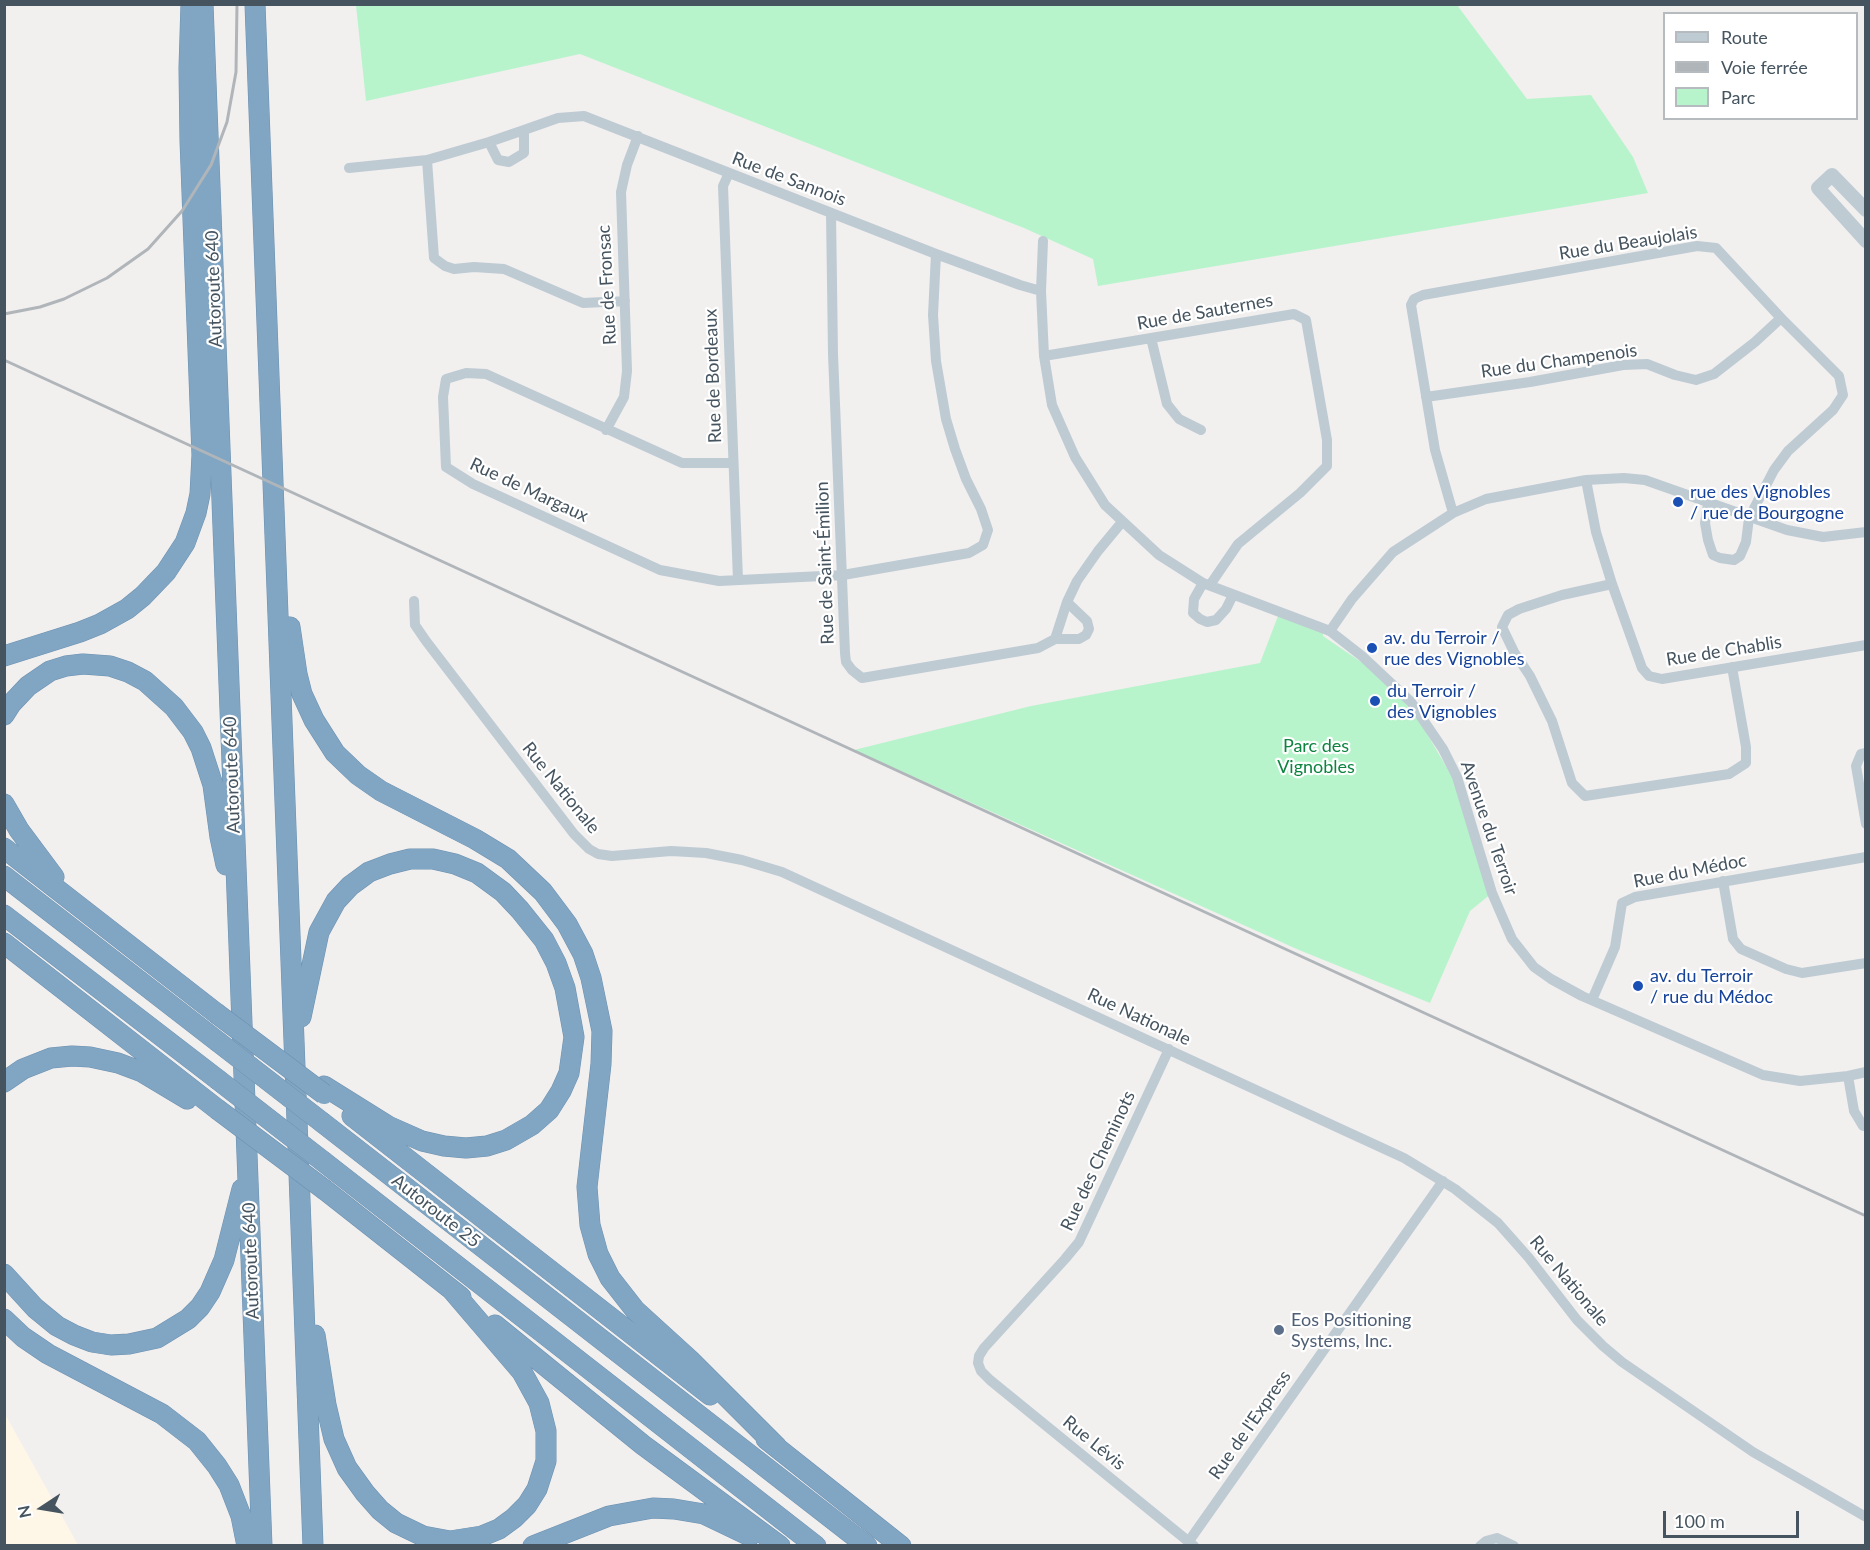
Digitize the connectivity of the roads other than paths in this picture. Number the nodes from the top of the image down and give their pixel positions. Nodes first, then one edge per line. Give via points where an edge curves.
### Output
1 (191, 4) edge
2 (203, 4) edge
3 (255, 4) edge
4 (524, 130) junction
5 (638, 136) junction
6 (489, 142) junction
7 (427, 160) junction
8 (348, 168) dead end
9 (729, 173) junction
10 (1866, 210) edge
11 (831, 213) junction
12 (1043, 241) dead end
13 (1866, 241) edge
14 (936, 254) junction
15 (1041, 291) junction
16 (625, 301) junction
17 (1780, 318) junction
18 (1151, 338) junction
19 (1044, 356) junction
20 (1426, 397) junction
21 (606, 430) junction
22 (1201, 430) dead end
23 (733, 463) junction
24 (1586, 480) junction
25 (274, 502) junction
26 (1708, 504) junction
27 (1453, 513) junction
28 (1749, 518) junction
29 (1122, 522) junction
30 (1866, 532) edge
31 (843, 574) junction
32 (738, 580) junction
33 (1207, 584) junction
34 (1612, 584) junction
35 (1233, 595) junction
36 (414, 601) dead end
37 (1067, 602) junction
38 (1330, 631) junction
39 (1055, 639) junction
40 (1866, 645) edge
41 (4, 656) edge
42 (1732, 667) junction
43 (4, 715) edge
44 (1866, 753) edge
45 (4, 804) edge
46 (1866, 824) edge
47 (4, 848) edge
48 (1866, 857) edge
49 (4, 876) edge
50 (1723, 881) junction
51 (68, 896) junction
52 (237, 910) junction
53 (4, 915) edge
54 (4, 943) edge
55 (1866, 963) edge
56 (1592, 1000) junction
57 (295, 1042) junction
58 (1169, 1049) junction
59 (1866, 1072) edge
60 (1848, 1076) junction
61 (4, 1082) edge
62 (324, 1090) junction
63 (218, 1113) junction
64 (1866, 1126) edge
65 (247, 1169) junction
66 (1443, 1181) junction
67 (4, 1274) edge
68 (303, 1275) junction
69 (451, 1289) junction
70 (4, 1319) edge
71 (538, 1359) junction
72 (978, 1363) joint
73 (777, 1447) junction
74 (1866, 1517) edge
75 (1192, 1543) edge
76 (247, 1545) edge
77 (261, 1545) edge
78 (313, 1545) edge
79 (533, 1545) edge
80 (769, 1545) edge
81 (780, 1545) edge
82 (809, 1545) edge
83 (816, 1545) edge
84 (867, 1545) edge
85 (901, 1545) edge
86 (1480, 1545) edge
87 (1514, 1545) edge

1 - 41 highway via 190,130 202,455 196,513 185,543 166,572 127,609 81,632
2 - 52 highway, Autoroute 640
3 - 25 highway
4 - 5 street, Rue de Sannois via 558,118 584,116
4 - 6 street, Rue de Sannois
4 - 6 street via 524,153 509,162 498,160
5 - 9 street, Rue de Sannois
5 - 16 street, Rue de Fronsac via 621,192
6 - 7 street, Rue de Sannois
7 - 8 street, Rue de Sannois
7 - 16 street via 434,258 445,266 504,269 583,303
9 - 11 street, Rue de Sannois
9 - 23 street, Rue de Bordeaux via 723,186
10 - 13 street via 1832,175 1818,188
11 - 14 street, Rue de Sannois
11 - 31 street, Rue de Saint-Émilion
12 - 15 street, Avenue du Terroir
14 - 15 street, Rue de Sannois
14 - 31 street, Rue de Margaux via 933,315 946,419 988,530 983,545 969,553
15 - 19 street, Avenue du Terroir
16 - 21 street, Rue de Fronsac via 624,397
17 - 20 street, Rue du Champenois via 1714,374 1696,380 1647,364 1623,365
17 - 20 street, Rue du Beaujolais via 1716,248 1697,246 1423,295 1411,305
17 - 28 street, Rue du Beaujolais via 1839,376 1843,395 1833,410 1788,451
18 - 19 street, Rue de Sauternes
18 - 22 street via 1167,404 1179,419
18 - 33 street, Rue de Sauternes via 1294,314 1306,320 1327,440 1327,466 1238,544
19 - 29 street, Avenue du Terroir via 1052,405 1075,457 1105,505
20 - 27 street, Rue du Beaujolais via 1435,450
21 - 23 street, Rue de Margaux via 682,463
21 - 32 street, Rue de Margaux via 486,374 466,373 446,379 446,467 458,476 660,570 719,581
23 - 32 street, Rue de Bordeaux
24 - 26 street via 1645,480
24 - 27 street via 1486,499
24 - 34 street, Rue de Chablis
25 - 57 highway
25 - 73 highway via 297,675 309,711 329,745 375,787 518,867 557,908 583,954 595,990 602,1042 587,1208 592,1235 606,1269 639,1314
26 - 28 street
26 - 28 street via 1708,540 1713,555 1720,558 1734,560 1740,556
27 - 38 street via 1393,552
28 - 30 street via 1823,537
29 - 33 street, Avenue du Terroir via 1159,555
29 - 37 street via 1077,581
31 - 32 street, Rue de Margaux
31 - 39 street, Rue de Saint-Émilion via 846,662 862,678 1038,648
33 - 35 street, Avenue du Terroir
33 - 35 street via 1194,599 1193,613 1207,622 1216,620
34 - 42 street, Rue de Chablis via 1642,668 1649,676 1662,679
34 - 42 street via 1519,609 1508,615 1502,627 1552,721 1572,783 1585,796 1729,774 1746,763
35 - 38 street, Avenue du Terroir
36 - 58 street, Rue Nationale via 416,625 426,641 573,834 593,851 612,856 693,852 770,868
37 - 39 street
37 - 39 street via 1087,621 1089,629 1079,639
38 - 56 street, Avenue du Terroir via 1411,702 1443,749 1460,785 1492,893 1512,939 1534,967
40 - 42 street, Rue de Chablis
43 - 52 highway via 34,681 50,671 75,665 119,668 153,687 187,724 206,761
44 - 46 street via 1861,754 1856,766
45 - 51 highway
47 - 51 highway
48 - 50 street, Rue du Médoc
49 - 84 highway, Autoroute 25, bridge
50 - 55 street via 1733,939 1742,949 1802,973
50 - 56 street, Rue du Médoc via 1635,897 1622,903 1615,947
51 - 62 highway, bridge via 216,1013
52 - 65 highway, Autoroute 640
53 - 83 highway, Autoroute 25, bridge
54 - 63 highway
56 - 60 street, Avenue du Terroir via 1763,1075 1800,1081
57 - 62 highway via 315,945 324,922 350,885 379,868 421,859 466,868 503,892 544,940 568,1001 573,1050 569,1073 555,1101 523,1132 477,1147 432,1143 388,1126
57 - 68 highway
58 - 66 street, Rue Nationale via 1404,1158
58 - 72 street, Rue des Cheminots via 1079,1242 984,1348
59 - 60 street, Avenue du Terroir
60 - 64 street via 1854,1111
61 - 63 highway via 51,1058 100,1058 142,1072
62 - 73 highway
63 - 69 highway, bridge via 325,1190
65 - 67 highway via 227,1251 214,1285 188,1319 156,1338 111,1345 74,1335 42,1314
65 - 77 highway, Autoroute 640
66 - 74 street, Rue Nationale via 1498,1223 1568,1309 1612,1354 1746,1448
66 - 75 street, Rue de l'Express
68 - 69 highway via 330,1428 347,1468 372,1502 396,1523 423,1536 450,1541 482,1536 514,1518 537,1490 548,1450 542,1412 528,1382
68 - 78 highway
69 - 71 highway
70 - 76 highway via 48,1354 162,1414 197,1441 229,1485
71 - 81 highway via 642,1446
71 - 82 highway via 630,1428
72 - 75 street, Rue Lévis via 990,1380
73 - 85 highway
79 - 80 highway via 609,1516 663,1508 704,1514
86 - 87 street via 1497,1538

